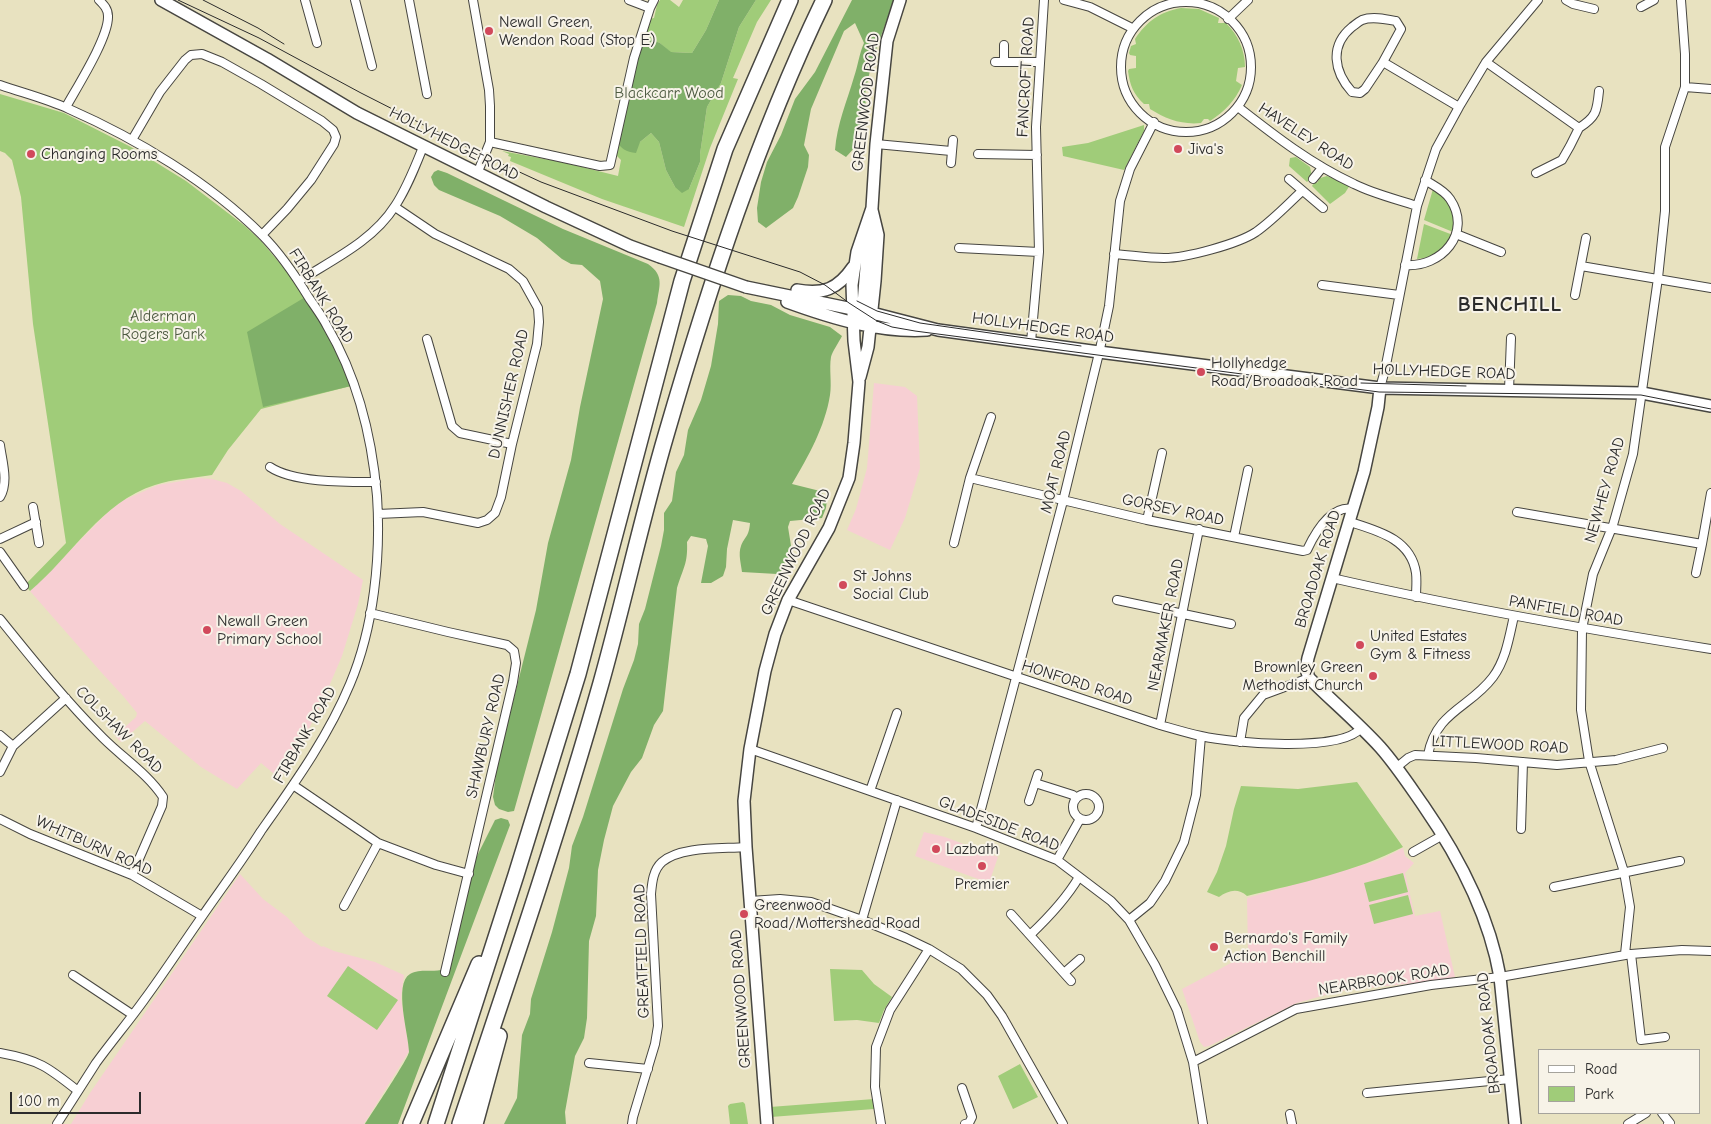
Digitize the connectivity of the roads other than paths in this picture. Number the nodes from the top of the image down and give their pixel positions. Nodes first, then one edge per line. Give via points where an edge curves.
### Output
1 (99, 0) edge
2 (161, 0) edge
3 (305, 0) edge
4 (355, 0) edge
5 (409, 0) edge
6 (473, 0) edge
7 (629, 0) edge
8 (654, 0) edge
9 (790, 0) edge
10 (824, 0) edge
11 (900, 0) edge
12 (1044, 0) edge
13 (1064, 0) edge
14 (1248, 0) edge
15 (1538, 0) edge
16 (1566, 0) edge
17 (1654, 0) edge
18 (1681, 0) edge
19 (1641, 7) dead end
20 (650, 8) junction
21 (1594, 8) dead end
22 (1228, 18) junction
23 (1132, 28) junction
24 (317, 42) dead end
25 (1004, 45) dead end
26 (995, 62) dead end
27 (1004, 62) junction
28 (1039, 62) junction
29 (1383, 62) junction
30 (1486, 62) junction
31 (372, 66) dead end
32 (0, 85) edge
33 (1685, 87) junction
34 (1711, 89) edge
35 (1599, 91) dead end
36 (427, 94) dead end
37 (66, 107) junction
38 (1238, 107) junction
39 (1458, 107) junction
40 (1154, 122) junction
41 (1578, 128) junction
42 (132, 140) junction
43 (953, 140) dead end
44 (490, 142) junction
45 (876, 144) junction
46 (423, 147) junction
47 (951, 151) junction
48 (978, 154) dead end
49 (1037, 155) junction
50 (951, 164) dead end
51 (1322, 168) junction
52 (1536, 173) dead end
53 (477, 174) junction
54 (1289, 179) dead end
55 (1313, 179) dead end
56 (1425, 180) junction
57 (1302, 191) junction
58 (1417, 206) junction
59 (395, 207) junction
60 (872, 208) junction
61 (1323, 208) dead end
62 (1456, 234) junction
63 (262, 235) junction
64 (1586, 238) dead end
65 (959, 248) dead end
66 (1039, 252) junction
67 (1501, 252) dead end
68 (1114, 254) junction
69 (1405, 265) junction
70 (854, 266) junction
71 (1581, 266) junction
72 (1658, 278) junction
73 (298, 281) junction
74 (1322, 285) dead end
75 (746, 287) junction
76 (1711, 288) edge
77 (1575, 294) dead end
78 (1399, 295) junction
79 (862, 311) junction
80 (853, 322) junction
81 (870, 327) junction
82 (938, 330) junction
83 (1510, 338) dead end
84 (426, 340) dead end
85 (1031, 342) junction
86 (1099, 352) junction
87 (859, 382) junction
88 (1380, 388) junction
89 (1509, 390) junction
90 (1642, 393) junction
91 (1711, 406) edge
92 (991, 417) dead end
93 (0, 444) edge
94 (512, 444) junction
95 (1162, 453) dead end
96 (270, 468) dead end
97 (1248, 470) dead end
98 (970, 478) junction
99 (376, 482) junction
100 (1711, 493) edge
101 (0, 497) edge
102 (1063, 501) junction
103 (33, 507) dead end
104 (1354, 509) junction
105 (1517, 512) dead end
106 (378, 514) junction
107 (1147, 520) junction
108 (36, 522) junction
109 (1350, 522) junction
110 (1612, 528) junction
111 (1198, 529) junction
112 (1234, 537) junction
113 (0, 539) edge
114 (39, 543) dead end
115 (954, 543) dead end
116 (1702, 544) junction
117 (0, 552) edge
118 (1696, 574) dead end
119 (1332, 578) junction
120 (24, 586) dead end
121 (1416, 597) junction
122 (788, 600) junction
123 (1118, 600) dead end
124 (370, 613) junction
125 (1182, 614) junction
126 (1514, 616) junction
127 (0, 619) edge
128 (1231, 624) dead end
129 (1582, 629) junction
130 (1711, 649) edge
131 (1016, 677) junction
132 (1309, 678) junction
133 (66, 698) junction
134 (897, 713) dead end
135 (1160, 725) junction
136 (1361, 728) junction
137 (0, 735) edge
138 (1201, 736) junction
139 (1240, 742) junction
140 (13, 746) junction
141 (1663, 748) dead end
142 (750, 749) junction
143 (1428, 755) junction
144 (1588, 761) junction
145 (1524, 762) junction
146 (1397, 767) junction
147 (0, 772) edge
148 (1038, 774) dead end
149 (1035, 783) junction
150 (293, 785) junction
151 (870, 791) junction
152 (1076, 799) junction
153 (897, 800) junction
154 (1029, 801) dead end
155 (0, 819) edge
156 (1080, 819) junction
157 (976, 828) junction
158 (1521, 829) dead end
159 (1443, 835) junction
160 (378, 843) junction
161 (746, 847) junction
162 (1413, 852) dead end
163 (1057, 860) junction
164 (1680, 861) dead end
165 (1624, 872) junction
166 (469, 874) junction
167 (132, 875) junction
168 (516, 875) junction
169 (1079, 877) junction
170 (541, 882) junction
171 (1554, 887) dead end
172 (750, 901) junction
173 (344, 906) dead end
174 (1011, 914) dead end
175 (202, 916) junction
176 (862, 920) junction
177 (1130, 920) junction
178 (1030, 935) junction
179 (929, 949) junction
180 (1711, 951) edge
181 (1628, 954) junction
182 (1080, 959) dead end
183 (445, 972) dead end
184 (1064, 973) junction
185 (74, 975) dead end
186 (1500, 977) junction
187 (1071, 981) dead end
188 (133, 1015) junction
189 (1665, 1037) dead end
190 (0, 1053) edge
191 (1193, 1062) junction
192 (589, 1063) dead end
193 (648, 1069) junction
194 (1510, 1078) junction
195 (962, 1088) dead end
196 (78, 1091) junction
197 (1367, 1093) dead end
198 (1290, 1114) dead end
199 (1644, 1114) edge
200 (1663, 1114) edge
201 (57, 1124) edge
202 (411, 1124) edge
203 (436, 1124) edge
204 (460, 1124) edge
205 (475, 1124) edge
206 (632, 1124) edge
207 (768, 1124) edge
208 (881, 1124) edge
209 (966, 1124) edge
210 (1063, 1124) edge
211 (1204, 1124) edge
212 (1292, 1124) edge
213 (1515, 1124) edge
214 (1628, 1124) edge
215 (1668, 1124) edge

1 - 37 street via 108,13 108,22 101,42
2 - 46 street, HOLLYHEDGE ROAD via 356,113
3 - 24 street
4 - 31 street
5 - 36 street
6 - 44 street via 489,90
7 - 20 street
8 - 20 street
9 - 168 highway via 725,149 682,281 578,674
10 - 170 highway via 756,158 710,290 665,437 601,683
11 - 45 street, GREENWOOD ROAD via 887,41
12 - 28 street, FANCROFT ROAD
13 - 23 street via 1090,7
14 - 22 street
15 - 30 street, BROADOAK ROAD
16 - 21 street
17 - 19 street
18 - 33 street, NEWHEY ROAD
20 - 44 street via 634,58 610,165 600,166
22 - 23 street, HAVELEY ROAD via 1208,6 1177,3 1147,14
22 - 38 street, HAVELEY ROAD via 1244,38 1251,62 1249,84
23 - 40 street, HAVELEY ROAD via 1123,54 1125,86 1133,104
25 - 27 street
26 - 27 street
27 - 28 street
28 - 49 street, FANCROFT ROAD
29 - 29 street via 1401,29 1396,21 1380,18 1362,20 1348,31 1338,46 1337,66 1343,82 1352,92 1360,93 1365,89
29 - 39 street
30 - 39 street, BROADOAK ROAD
30 - 41 street
32 - 37 street, FIRBANK ROAD
33 - 34 street
33 - 72 street, NEWHEY ROAD via 1665,147 1665,211
35 - 41 street via 1598,108 1591,119
37 - 42 street, FIRBANK ROAD
38 - 40 street, HAVELEY ROAD via 1220,122 1192,132
38 - 51 street, HAVELEY ROAD
39 - 56 street, BROADOAK ROAD via 1436,149
40 - 68 street, MOAT ROAD via 1125,184
41 - 52 street via 1562,160
42 - 63 street, FIRBANK ROAD via 214,194
42 - 63 street via 160,92 191,55 202,54 222,62 322,121 333,130 334,144 288,209
43 - 47 street
44 - 53 street
45 - 47 street
45 - 60 street, GREENWOOD ROAD
46 - 53 street, HOLLYHEDGE ROAD
46 - 59 street
47 - 50 street
48 - 49 street, FANCROFT ROAD
49 - 66 street, FANCROFT ROAD
51 - 55 street
51 - 58 street, HAVELEY ROAD via 1366,190
53 - 75 street, HOLLYHEDGE ROAD, bridge via 602,234
54 - 57 street
56 - 58 street, BROADOAK ROAD
56 - 62 street via 1450,200 1456,214
57 - 61 street
57 - 68 street via 1254,233 1226,245 1165,258
58 - 69 street, BROADOAK ROAD
59 - 73 street via 360,242
59 - 94 street, DUNNISHER ROAD via 435,234 509,269 524,281 533,295 538,308 537,344
60 - 70 street, GREENWOOD ROAD
60 - 79 street
62 - 67 street
62 - 69 street via 1434,260
63 - 73 street, FIRBANK ROAD
64 - 71 street
65 - 66 street
66 - 85 street, FANCROFT ROAD
68 - 86 street, MOAT ROAD via 1109,306
69 - 78 street, BROADOAK ROAD
70 - 75 street via 834,287 821,292 766,285
70 - 79 street, GREENWOOD ROAD via 852,285
71 - 72 street
71 - 77 street
72 - 76 street
72 - 90 street, NEWHEY ROAD
73 - 99 street, FIRBANK ROAD via 328,327 357,391 368,430
74 - 78 street
75 - 79 street, HOLLYHEDGE ROAD
75 - 80 street, HOLLYHEDGE ROAD
78 - 88 street, BROADOAK ROAD
79 - 80 street, GREENWOOD ROAD
79 - 81 street, GREENWOOD ROAD
79 - 82 street, HOLLYHEDGE ROAD
80 - 81 street, HOLLYHEDGE ROAD
80 - 87 street, GREENWOOD ROAD
81 - 82 street, HOLLYHEDGE ROAD
81 - 87 street, GREENWOOD ROAD
82 - 85 street, HOLLYHEDGE ROAD
83 - 89 street
84 - 94 street via 452,426 460,433
85 - 86 street, HOLLYHEDGE ROAD
86 - 88 street, HOLLYHEDGE ROAD
86 - 102 street, MOAT ROAD
87 - 122 street, GREENWOOD ROAD via 849,478 829,528
88 - 89 street, HOLLYHEDGE ROAD
88 - 104 street, BROADOAK ROAD via 1374,430
89 - 90 street, HOLLYHEDGE ROAD
90 - 91 street, HOLLYHEDGE ROAD
90 - 110 street, NEWHEY ROAD via 1633,454
92 - 98 street
93 - 101 street via 4,480
94 - 106 street, DUNNISHER ROAD via 501,497 495,513 487,520 478,523 423,512
95 - 107 street
96 - 99 street via 279,473 335,482
97 - 112 street
98 - 102 street, GORSEY ROAD
98 - 115 street
99 - 106 street, FIRBANK ROAD
100 - 116 street
102 - 107 street, GORSEY ROAD
102 - 131 street, MOAT ROAD
103 - 108 street
104 - 109 street, BROADOAK ROAD
104 - 112 street, GORSEY ROAD via 1339,512 1323,523 1307,550 1303,551
105 - 110 street
106 - 124 street, FIRBANK ROAD via 377,563
107 - 111 street, GORSEY ROAD
108 - 113 street
108 - 114 street
109 - 119 street, BROADOAK ROAD
109 - 121 street via 1388,535 1401,544 1416,573
110 - 116 street
110 - 129 street, NEWHEY ROAD via 1593,574
111 - 112 street, GORSEY ROAD
111 - 125 street, NEARMAKER ROAD
116 - 118 street
117 - 120 street
119 - 121 street, PANFIELD ROAD
119 - 132 street, BROADOAK ROAD via 1306,665
121 - 126 street, PANFIELD ROAD
122 - 131 street, HONFORD ROAD
122 - 142 street, GREENWOOD ROAD via 765,671
123 - 125 street
124 - 150 street, FIRBANK ROAD via 350,683 331,723
124 - 166 street, SHAWBURY ROAD via 507,645 514,651 513,682
125 - 128 street
125 - 135 street, NEARMAKER ROAD
126 - 129 street, PANFIELD ROAD
126 - 143 street via 1505,656 1494,676 1478,694 1445,720 1431,740
127 - 133 street, COLSHAW ROAD
129 - 130 street, PANFIELD ROAD
129 - 144 street, NEWHEY ROAD via 1581,710
131 - 135 street, HONFORD ROAD
131 - 157 street, MOAT ROAD
132 - 136 street, BROADOAK ROAD
132 - 139 street via 1263,695 1244,718
133 - 140 street
133 - 167 street, COLSHAW ROAD via 102,738 155,785 163,797
134 - 151 street
135 - 138 street, HONFORD ROAD
136 - 139 street, HONFORD ROAD via 1346,738 1303,744
136 - 146 street, BROADOAK ROAD
137 - 140 street
138 - 139 street, HONFORD ROAD
138 - 177 street via 1196,796 1184,842 1150,903
140 - 147 street
141 - 144 street, LITTLEWOOD ROAD via 1616,760
142 - 151 street, GLADESIDE ROAD
142 - 161 street, GREENWOOD ROAD via 744,801
143 - 145 street, LITTLEWOOD ROAD
143 - 146 street, LITTLEWOOD ROAD via 1415,755
144 - 145 street, LITTLEWOOD ROAD via 1557,765
144 - 165 street, NEWHEY ROAD
145 - 158 street
146 - 159 street, BROADOAK ROAD
148 - 149 street
149 - 152 street via 1073,795
149 - 154 street
150 - 160 street
150 - 175 street, FIRBANK ROAD
151 - 153 street, GLADESIDE ROAD
152 - 156 street via 1074,811
152 - 156 street via 1083,794 1092,795 1100,806 1095,818
153 - 157 street, GLADESIDE ROAD
153 - 176 street
155 - 167 street, WHITBURN ROAD
156 - 163 street
157 - 163 street, GLADESIDE ROAD
159 - 162 street
159 - 186 street, BROADOAK ROAD via 1482,910
160 - 166 street
160 - 173 street
161 - 172 street, GREENWOOD ROAD
161 - 193 street, GREATFIELD ROAD via 684,852 661,862 655,871 651,894 658,1026
163 - 169 street, GLADESIDE ROAD
164 - 165 street
165 - 171 street
165 - 181 street, NEWHEY ROAD via 1630,907
166 - 183 street, SHAWBURY ROAD
167 - 175 street, WHITBURN ROAD
168 - 202 highway
168 - 203 highway
169 - 177 street, GLADESIDE ROAD
169 - 178 street via 1050,916
170 - 204 highway
170 - 205 highway
172 - 176 street via 811,902
172 - 207 street, GREENWOOD ROAD
174 - 178 street
175 - 188 street, FIRBANK ROAD
176 - 179 street
177 - 191 street, GLADESIDE ROAD via 1177,1010
178 - 184 street
179 - 208 street via 890,1010 876,1047 876,1087
179 - 210 street via 961,969 987,996 1002,1016
180 - 181 street, NEARBROOK ROAD
181 - 186 street, NEARBROOK ROAD
181 - 189 street, NEWHEY ROAD via 1641,1040
182 - 184 street
184 - 187 street
185 - 188 street
186 - 191 street, NEARBROOK ROAD via 1431,985 1296,1009
186 - 194 street, BROADOAK ROAD
188 - 196 street, FIRBANK ROAD
190 - 196 street via 42,1064
191 - 211 street, GLADESIDE ROAD
192 - 193 street
193 - 206 street, GREATFIELD ROAD
194 - 197 street
194 - 213 street, BROADOAK ROAD
195 - 209 street via 972,1117
196 - 201 street, FIRBANK ROAD
198 - 212 street
199 - 214 street
200 - 215 street

